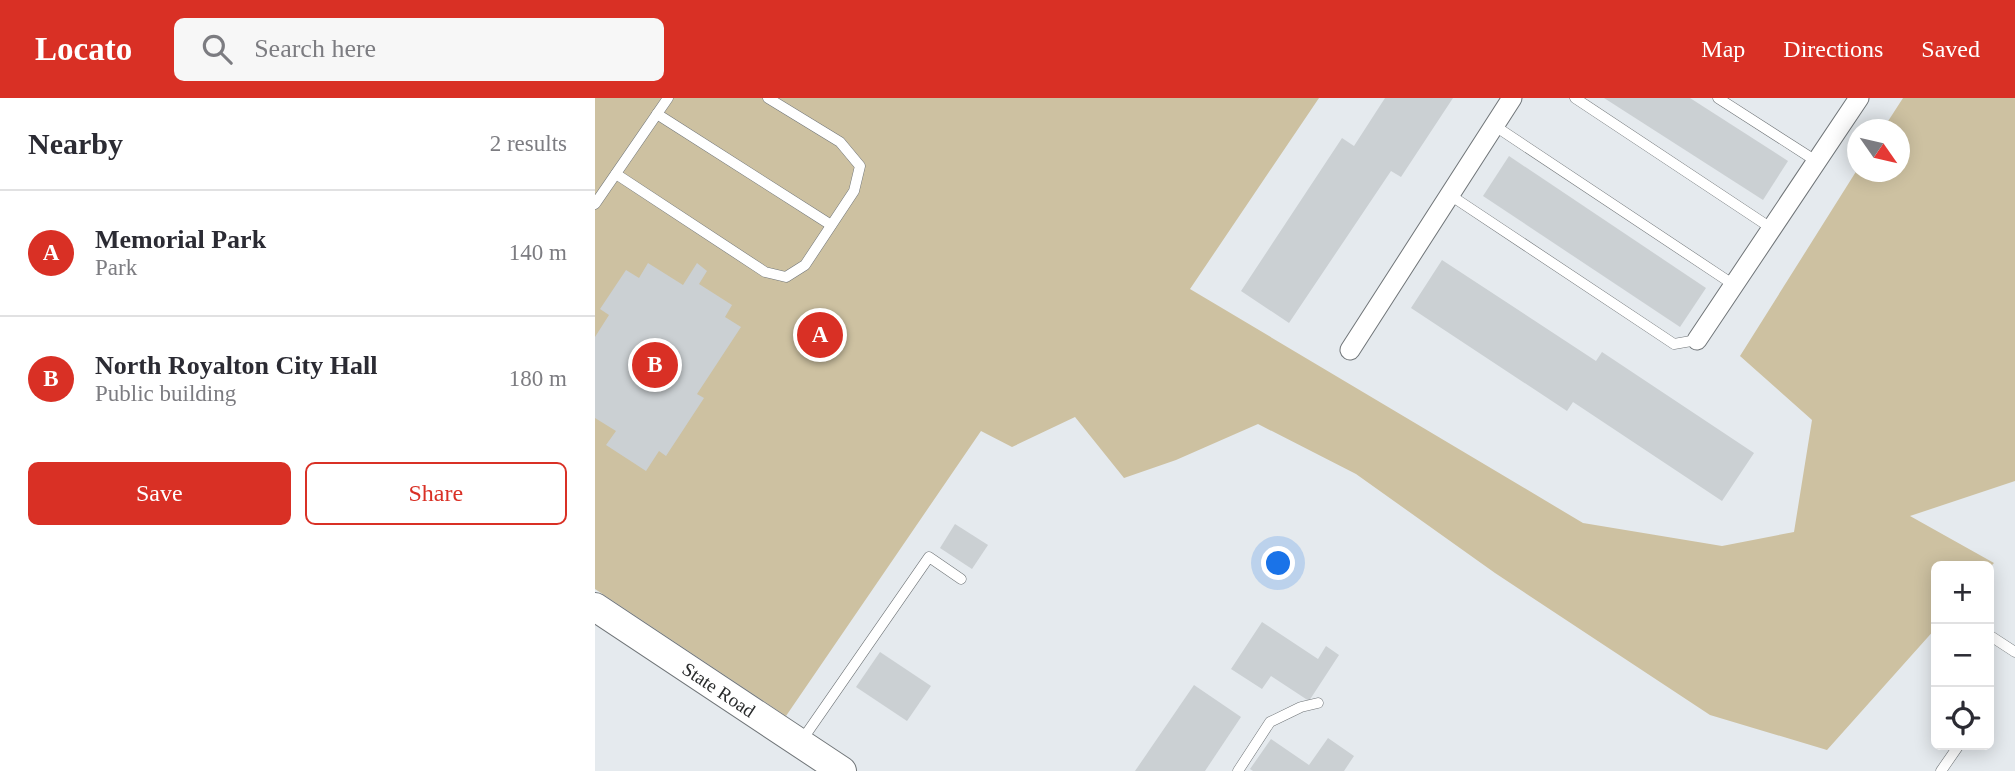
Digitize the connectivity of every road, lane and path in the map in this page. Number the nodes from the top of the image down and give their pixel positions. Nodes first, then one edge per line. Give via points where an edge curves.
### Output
1 (669, 98) edge
2 (768, 98) edge
3 (1513, 98) edge
4 (1575, 98) edge
5 (1718, 98) edge
6 (1859, 98) edge
7 (657, 114) junction
8 (1495, 126) junction
9 (1816, 162) junction
10 (616, 174) junction
11 (1450, 195) junction
12 (595, 204) edge
13 (831, 225) junction
14 (1771, 228) junction
15 (1734, 285) junction
16 (1697, 340) joint
17 (1350, 350) dead end
18 (961, 579) dead end
19 (595, 607) edge
20 (1994, 638) edge
21 (2015, 652) edge
22 (1318, 703) dead end
23 (800, 743) junction
24 (1956, 750) edge
25 (842, 771) edge
26 (1238, 771) edge
27 (1941, 771) edge

1 - 7 lane
2 - 13 lane via 840,142 860,166 854,191
3 - 8 street
4 - 14 lane
5 - 9 lane
6 - 9 street
7 - 10 lane
7 - 13 lane
8 - 11 street
8 - 15 lane
9 - 14 street
10 - 12 lane
10 - 13 lane via 765,271 786,277 805,265
11 - 16 lane via 1674,344
11 - 17 street
14 - 15 street
15 - 16 street
18 - 23 lane via 929,557
19 - 23 main road, State Road
20 - 21 lane
22 - 26 lane via 1270,723
23 - 25 main road, State Road
24 - 27 lane

